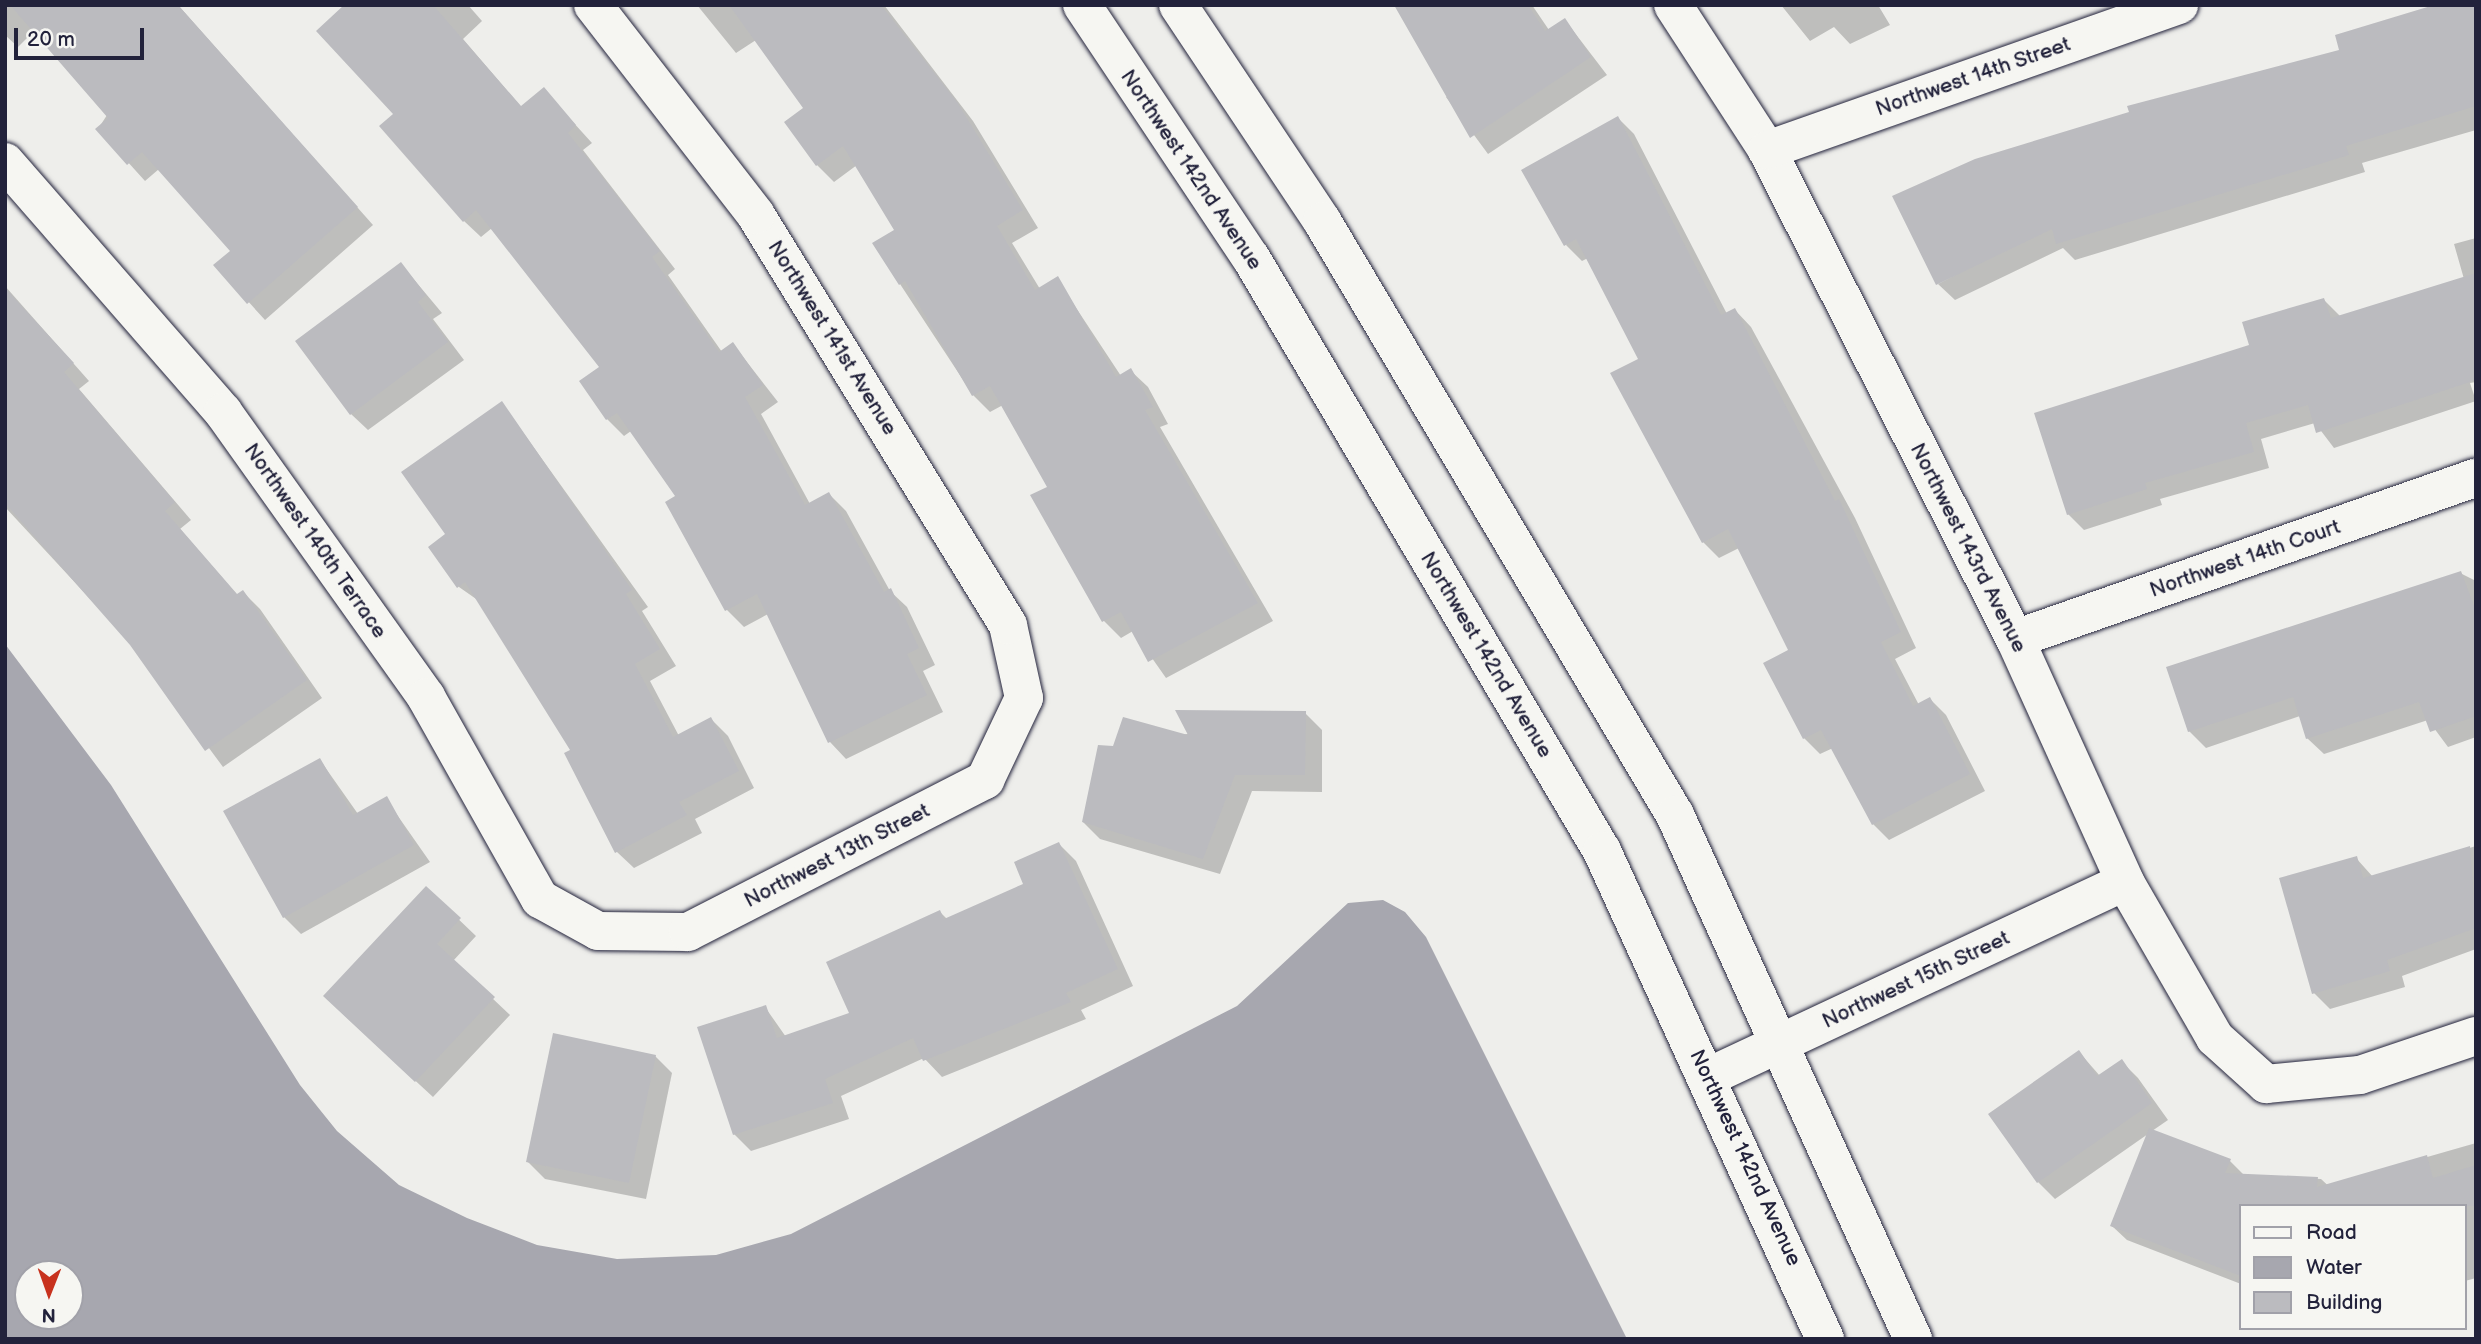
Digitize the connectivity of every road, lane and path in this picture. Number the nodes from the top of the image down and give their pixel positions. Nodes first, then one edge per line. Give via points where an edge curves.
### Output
1 (593, 5) edge
2 (1082, 5) edge
3 (1178, 5) edge
4 (1673, 5) edge
5 (2179, 5) edge
6 (1767, 150) junction
7 (5, 162) edge
8 (2476, 478) edge
9 (2015, 639) junction
10 (1024, 698) joint
11 (2125, 882) junction
12 (598, 931) joint
13 (2476, 1036) edge
14 (1781, 1044) junction
15 (1708, 1077) junction
16 (1825, 1339) edge
17 (1913, 1339) edge

1 - 10 street, Northwest 141st Avenue via 756,215 1008,625
2 - 15 street, Northwest 142nd Avenue via 1251,258 1602,850
3 - 14 street via 1322,221 1675,816
4 - 6 street, Northwest 143rd Avenue
5 - 6 street, Northwest 14th Street
6 - 9 street, Northwest 143rd Avenue
7 - 12 street, Northwest 140th Terrace via 223,412 426,697 540,899
8 - 9 street, Northwest 14th Court
9 - 11 street, Northwest 143rd Avenue
10 - 12 street, Northwest 13th Street via 985,780 688,932
11 - 13 street, Northwest 143rd Avenue via 2216,1038 2266,1084 2360,1075
11 - 14 street, Northwest 15th Street
14 - 15 street, Northwest 15th Street
14 - 17 street
15 - 16 street, Northwest 142nd Avenue

